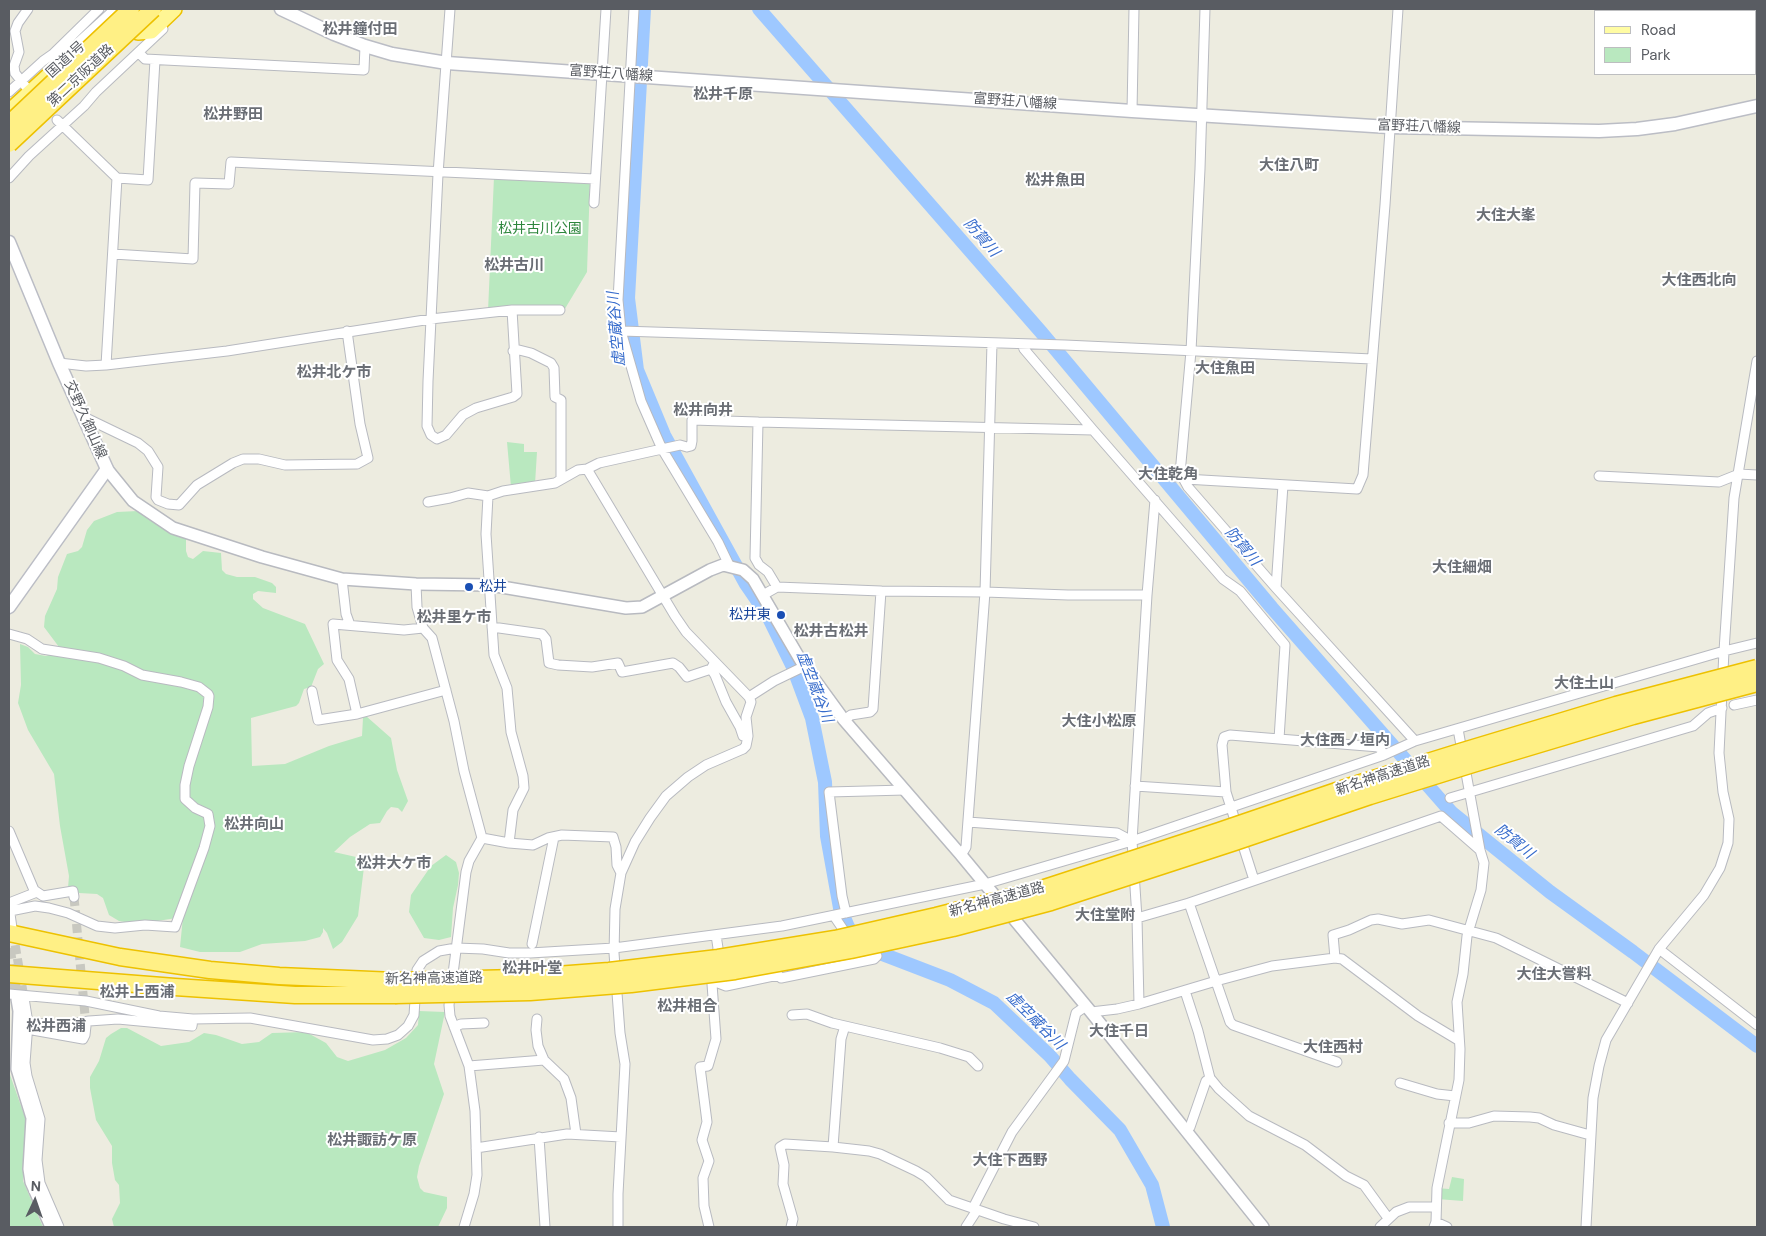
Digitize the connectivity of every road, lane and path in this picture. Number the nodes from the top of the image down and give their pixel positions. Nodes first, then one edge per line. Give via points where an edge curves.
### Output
1 (28, 9) edge
2 (99, 9) edge
3 (115, 9) edge
4 (122, 9) edge
5 (130, 9) edge
6 (153, 9) edge
7 (162, 9) edge
8 (174, 9) edge
9 (178, 9) edge
10 (281, 9) edge
11 (450, 9) edge
12 (606, 9) edge
13 (634, 9) edge
14 (1134, 9) edge
15 (1205, 9) edge
16 (1398, 9) edge
17 (1756, 9) edge
18 (1757, 16) edge
19 (140, 29) junction
20 (365, 46) junction
21 (139, 53) junction
22 (155, 60) junction
23 (447, 63) junction
24 (602, 74) junction
25 (635, 76) junction
26 (23, 84) junction
27 (9, 92) edge
28 (9, 106) edge
29 (1757, 106) edge
30 (1132, 111) junction
31 (9, 112) edge
32 (1202, 115) junction
33 (60, 122) junction
34 (1389, 126) junction
35 (10, 140) edge
36 (438, 172) junction
37 (9, 178) edge
38 (117, 178) junction
39 (595, 180) junction
40 (594, 203) dead end
41 (9, 242) edge
42 (112, 254) junction
43 (512, 310) junction
44 (560, 310) dead end
45 (431, 319) junction
46 (347, 331) junction
47 (621, 331) junction
48 (992, 343) junction
49 (1022, 344) junction
50 (513, 350) junction
51 (1191, 351) junction
52 (1372, 359) junction
53 (1757, 361) edge
54 (59, 363) junction
55 (106, 365) junction
56 (84, 417) junction
57 (758, 422) junction
58 (989, 428) junction
59 (1093, 430) junction
60 (662, 449) junction
61 (107, 469) junction
62 (587, 469) junction
63 (1739, 474) junction
64 (1757, 475) edge
65 (1599, 476) dead end
66 (1180, 477) junction
67 (561, 479) junction
68 (1283, 485) junction
69 (488, 496) junction
70 (1155, 500) junction
71 (428, 502) dead end
72 (735, 567) junction
73 (342, 579) junction
74 (416, 584) junction
75 (490, 585) junction
76 (776, 587) junction
77 (1276, 588) junction
78 (881, 591) junction
79 (985, 592) junction
80 (763, 595) junction
81 (1147, 595) junction
82 (663, 597) junction
83 (9, 607) edge
84 (350, 625) junction
85 (492, 627) junction
86 (422, 628) junction
87 (9, 634) edge
88 (1757, 643) edge
89 (1724, 651) junction
90 (713, 665) junction
91 (805, 666) junction
92 (1757, 668) edge
93 (1757, 683) edge
94 (446, 690) junction
95 (312, 691) dead end
96 (749, 697) junction
97 (1757, 700) edge
98 (1734, 706) dead end
99 (1722, 708) junction
100 (357, 714) junction
101 (844, 720) junction
102 (1458, 729) junction
103 (1279, 740) junction
104 (1415, 742) junction
105 (746, 746) junction
106 (1384, 756) junction
107 (1135, 786) junction
108 (905, 790) junction
109 (1226, 792) junction
110 (1471, 792) junction
111 (1450, 798) dead end
112 (1232, 808) junction
113 (968, 822) junction
114 (9, 831) edge
115 (554, 837) junction
116 (482, 838) junction
117 (1132, 841) junction
118 (509, 843) junction
119 (1480, 849) junction
120 (961, 855) junction
121 (621, 872) junction
122 (1254, 880) junction
123 (985, 884) junction
124 (37, 892) junction
125 (74, 897) dead end
126 (1189, 903) junction
127 (9, 907) edge
128 (846, 914) junction
129 (834, 916) junction
130 (1136, 918) junction
131 (11, 931) edge
132 (1468, 932) junction
133 (716, 935) junction
134 (532, 944) dead end
135 (456, 948) junction
136 (614, 948) junction
137 (1659, 949) junction
138 (759, 956) dead end
139 (1335, 958) junction
140 (9, 974) edge
141 (763, 979) junction
142 (1216, 980) junction
143 (713, 982) junction
144 (395, 988) junction
145 (1185, 991) junction
146 (17, 997) edge
147 (1628, 1003) junction
148 (1139, 1004) junction
149 (1088, 1009) junction
150 (792, 1015) dead end
151 (193, 1019) junction
152 (537, 1019) dead end
153 (484, 1023) dead end
154 (1757, 1025) edge
155 (28, 1026) junction
156 (86, 1026) dead end
157 (845, 1026) junction
158 (454, 1027) junction
159 (1458, 1040) junction
160 (544, 1060) junction
161 (1337, 1062) dead end
162 (469, 1066) junction
163 (978, 1066) dead end
164 (1210, 1078) junction
165 (1400, 1084) dead end
166 (1455, 1096) junction
167 (1449, 1123) junction
168 (1186, 1132) junction
169 (576, 1134) junction
170 (1590, 1135) junction
171 (621, 1136) junction
172 (540, 1137) junction
173 (833, 1147) junction
174 (476, 1148) junction
175 (1436, 1207) junction
176 (975, 1209) junction
177 (1388, 1218) junction
178 (1435, 1225) edge
179 (51, 1227) edge
180 (59, 1227) edge
181 (464, 1227) edge
182 (546, 1227) edge
183 (618, 1227) edge
184 (709, 1227) edge
185 (791, 1227) edge
186 (966, 1227) edge
187 (1034, 1227) edge
188 (1263, 1227) edge
189 (1380, 1227) edge
190 (1447, 1227) edge
191 (1586, 1227) edge

1 - 26 street via 15,31 19,52 15,73
2 - 26 street via 43,60
3 - 28 street
4 - 31 highway, 国道1号
5 - 35 highway, 第二京阪道路, bridge
6 - 35 highway, 第二京阪道路, bridge
7 - 19 highway, 国道1号
8 - 19 highway via 151,31
9 - 21 street via 168,25
10 - 20 main road, 富野荘八幡線
11 - 23 street
12 - 24 street
13 - 25 street
14 - 30 street
15 - 32 street
16 - 34 street
17 - 18 main road
19 - 35 highway, 国道1号
20 - 22 street via 364,70
20 - 23 main road, 富野荘八幡線
21 - 22 street via 145,59
21 - 33 street
22 - 38 street via 148,180
23 - 24 main road, 富野荘八幡線
23 - 36 street
24 - 25 main road, 富野荘八幡線
24 - 39 street
25 - 30 main road, 富野荘八幡線
25 - 47 street via 618,300
26 - 27 street
29 - 34 main road, 富野荘八幡線 via 1637,130 1599,132
30 - 32 main road, 富野荘八幡線
32 - 34 main road, 富野荘八幡線
32 - 51 street
33 - 37 street
33 - 38 street
34 - 52 street
36 - 39 street
36 - 42 street via 231,162 229,184 195,183 193,259
36 - 45 street
38 - 42 street
39 - 40 street
41 - 54 main road, 交野久御山線
42 - 55 street
43 - 44 street
43 - 45 street
43 - 50 street
45 - 46 street
45 - 50 street via 427,426 436,439 446,435 463,415 517,394
46 - 55 street via 227,351
46 - 56 street via 368,458 357,464 285,465 243,459 197,485 180,505 168,504 156,497 158,467 148,451
47 - 48 street
47 - 60 street via 641,401
48 - 49 street
48 - 58 street
49 - 51 street
49 - 59 street
50 - 67 street via 531,353 551,363 554,368 555,397 561,400
51 - 52 street
51 - 66 street
52 - 68 street via 1363,475 1357,489
53 - 63 street
54 - 55 street
54 - 56 main road, 交野久御山線
56 - 61 main road, 交野久御山線
57 - 58 street
57 - 60 street via 692,420 691,446
57 - 76 street via 755,558
58 - 59 street
58 - 79 street
59 - 70 street
60 - 62 street via 599,462
60 - 72 street
61 - 73 street via 134,501 173,528
61 - 83 main road, 交野久御山線
62 - 67 street
62 - 82 street
63 - 64 street
63 - 65 street via 1720,482
63 - 89 street via 1734,498
66 - 68 street
66 - 77 street
67 - 69 street
68 - 77 street
69 - 71 street via 468,492
69 - 75 street via 486,534
70 - 81 street
70 - 103 street via 1224,579 1240,591 1285,645
72 - 80 street via 753,579
72 - 82 street via 723,565 710,570
73 - 74 street
73 - 84 street
74 - 75 street
74 - 86 street
75 - 82 street via 626,608 642,606
75 - 85 street
76 - 78 street
76 - 80 street
77 - 104 street
78 - 79 street
78 - 101 street via 873,709
79 - 81 street
79 - 113 street
80 - 91 street
81 - 107 street
82 - 90 street
84 - 86 street via 404,630
84 - 100 street via 333,624 337,660 349,679
85 - 90 street via 542,634 546,639 550,663 592,667 618,663 622,672 673,663 687,677
85 - 118 street via 494,655 507,688 511,732 523,782 522,794 512,810
86 - 94 street via 432,638
87 - 127 street via 27,639 42,649 99,658 142,675 181,682 208,694 208,707 189,766 185,799 208,814 210,826 175,927 97,926 49,908
88 - 89 street
89 - 99 street
89 - 102 street
90 - 96 street
90 - 105 street
91 - 96 street
91 - 101 street
92 - 144 highway, 新名神高速道路, bridge via 1616,705 1460,752 1035,891 936,916 835,939 718,958 609,971
93 - 144 highway, 新名神高速道路, bridge via 1476,763 1051,902 952,928 735,971 640,983 530,992
94 - 100 street
94 - 116 street
95 - 100 street via 318,720
96 - 105 street
97 - 98 street
99 - 110 street via 1708,713 1694,726
99 - 137 street via 1719,753 1722,792 1730,819 1728,843 1720,868 1704,895
101 - 108 street
102 - 104 street
102 - 110 street
103 - 106 street via 1379,747
103 - 109 street via 1230,735 1224,738
104 - 106 street
105 - 121 street via 700,769 666,796 635,842
106 - 112 street
107 - 109 street
107 - 117 street
108 - 120 street
108 - 128 street via 829,792
109 - 112 street
110 - 111 street
110 - 119 street
112 - 117 street
112 - 122 street
113 - 117 street via 1117,833
113 - 120 street via 966,847
114 - 124 street
115 - 118 street via 533,845
115 - 121 street via 613,837 616,865
115 - 134 street
116 - 118 street
116 - 135 street via 466,872
117 - 123 street
117 - 130 street
119 - 122 street via 1441,816
119 - 132 street via 1484,863 1481,890
120 - 123 street
121 - 136 street via 615,909
122 - 126 street
123 - 128 street
123 - 149 street
124 - 125 street via 43,896 73,891
124 - 127 street
126 - 130 street
126 - 142 street
127 - 131 street
128 - 129 street
129 - 133 street
129 - 141 street via 853,944 878,956 782,978 778,975
130 - 148 street
131 - 144 highway, 新名神高速道路 via 120,957 210,970
132 - 139 street via 1429,920 1402,924 1371,920 1334,935
132 - 147 street via 1496,938
132 - 159 street via 1457,1002
133 - 136 street
133 - 143 street via 718,948
135 - 136 street via 530,953
135 - 151 street via 439,951 423,961 417,970 414,1015 408,1026 387,1039 373,1040 250,1018
135 - 158 street via 449,1005
136 - 171 street via 625,1064
137 - 147 street
137 - 154 street
138 - 141 street
139 - 142 street via 1272,966
139 - 159 street via 1342,959 1418,1016
140 - 144 highway, 新名神高速道路 via 295,995
141 - 143 street via 726,986
142 - 145 street
142 - 161 street via 1232,1026
143 - 184 street via 716,1039 708,1066 700,1067 707,1122 702,1140 709,1161 703,1178
145 - 148 street
145 - 164 street
146 - 151 street via 86,1001 159,1016
146 - 155 street
146 - 179 street via 17,1069 32,1118 28,1169
147 - 170 street via 1606,1040 1593,1098
148 - 149 street via 1118,1009
149 - 168 street
149 - 176 street via 1076,1013 1064,1061 1012,1132
150 - 157 street via 807,1014
151 - 155 street via 192,1026 89,1020 65,1025
152 - 160 street via 538,1046
153 - 158 street
155 - 156 street via 83,1039
155 - 180 street via 25,1063 40,1119 37,1160 40,1183
157 - 163 street via 940,1048 969,1058
157 - 173 street via 841,1039
158 - 162 street
159 - 166 street via 1459,1080
160 - 162 street
160 - 169 street via 564,1079 572,1098
162 - 174 street
164 - 168 street
164 - 177 street via 1218,1090 1249,1116 1305,1145 1346,1176 1364,1185
165 - 166 street
166 - 167 street
167 - 170 street via 1469,1124 1494,1116 1539,1118
167 - 175 street
168 - 188 street
169 - 171 street
169 - 172 street
170 - 191 street
171 - 183 street
172 - 174 street
172 - 182 street
173 - 176 street via 880,1154 921,1174 949,1200
173 - 185 street via 784,1144 780,1148 784,1165 783,1184 793,1219
174 - 181 street via 474,1194
175 - 177 street via 1409,1208
175 - 178 street
176 - 186 street
176 - 187 street
177 - 189 street
178 - 190 street

